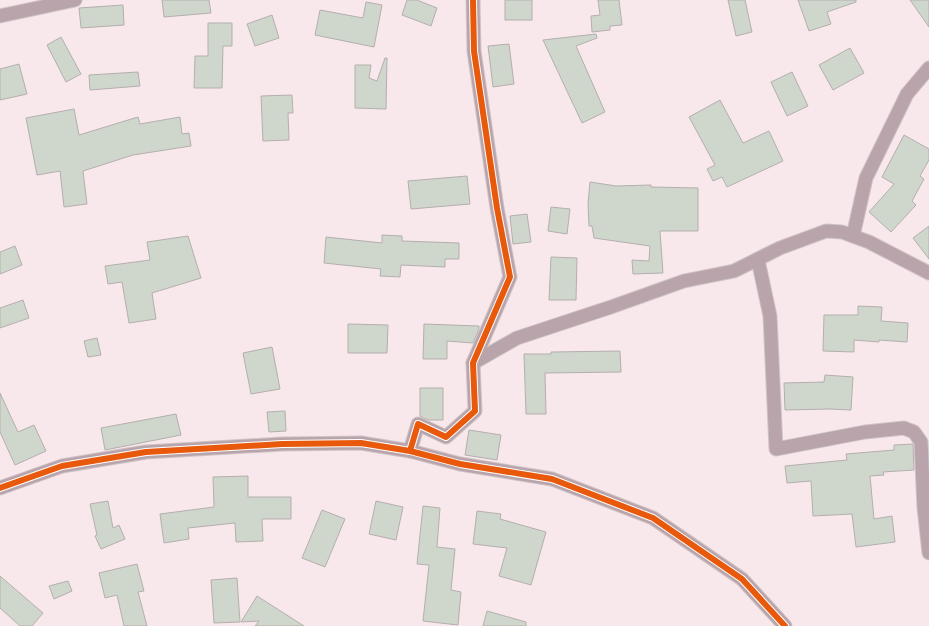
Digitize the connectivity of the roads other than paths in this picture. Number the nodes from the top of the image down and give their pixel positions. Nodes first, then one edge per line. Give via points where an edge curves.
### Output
1 (75, 0) edge
2 (473, 0) edge
3 (0, 16) edge
4 (929, 68) edge
5 (853, 236) junction
6 (758, 260) junction
7 (929, 273) edge
8 (473, 363) junction
9 (410, 451) junction
10 (0, 488) edge
11 (929, 553) edge
12 (785, 626) edge

1 - 3 street
2 - 8 street via 474,51 510,277
4 - 5 street via 907,94 866,178
5 - 6 street via 826,231 780,248
5 - 7 street
6 - 8 street via 734,270 684,281 518,338
6 - 11 street via 770,316 776,449 865,432 904,428 914,432 921,442
8 - 9 street via 475,411 446,437 418,424
9 - 10 street via 361,443 282,444 146,452 62,466
9 - 12 street via 460,464 552,479 654,518 742,578

